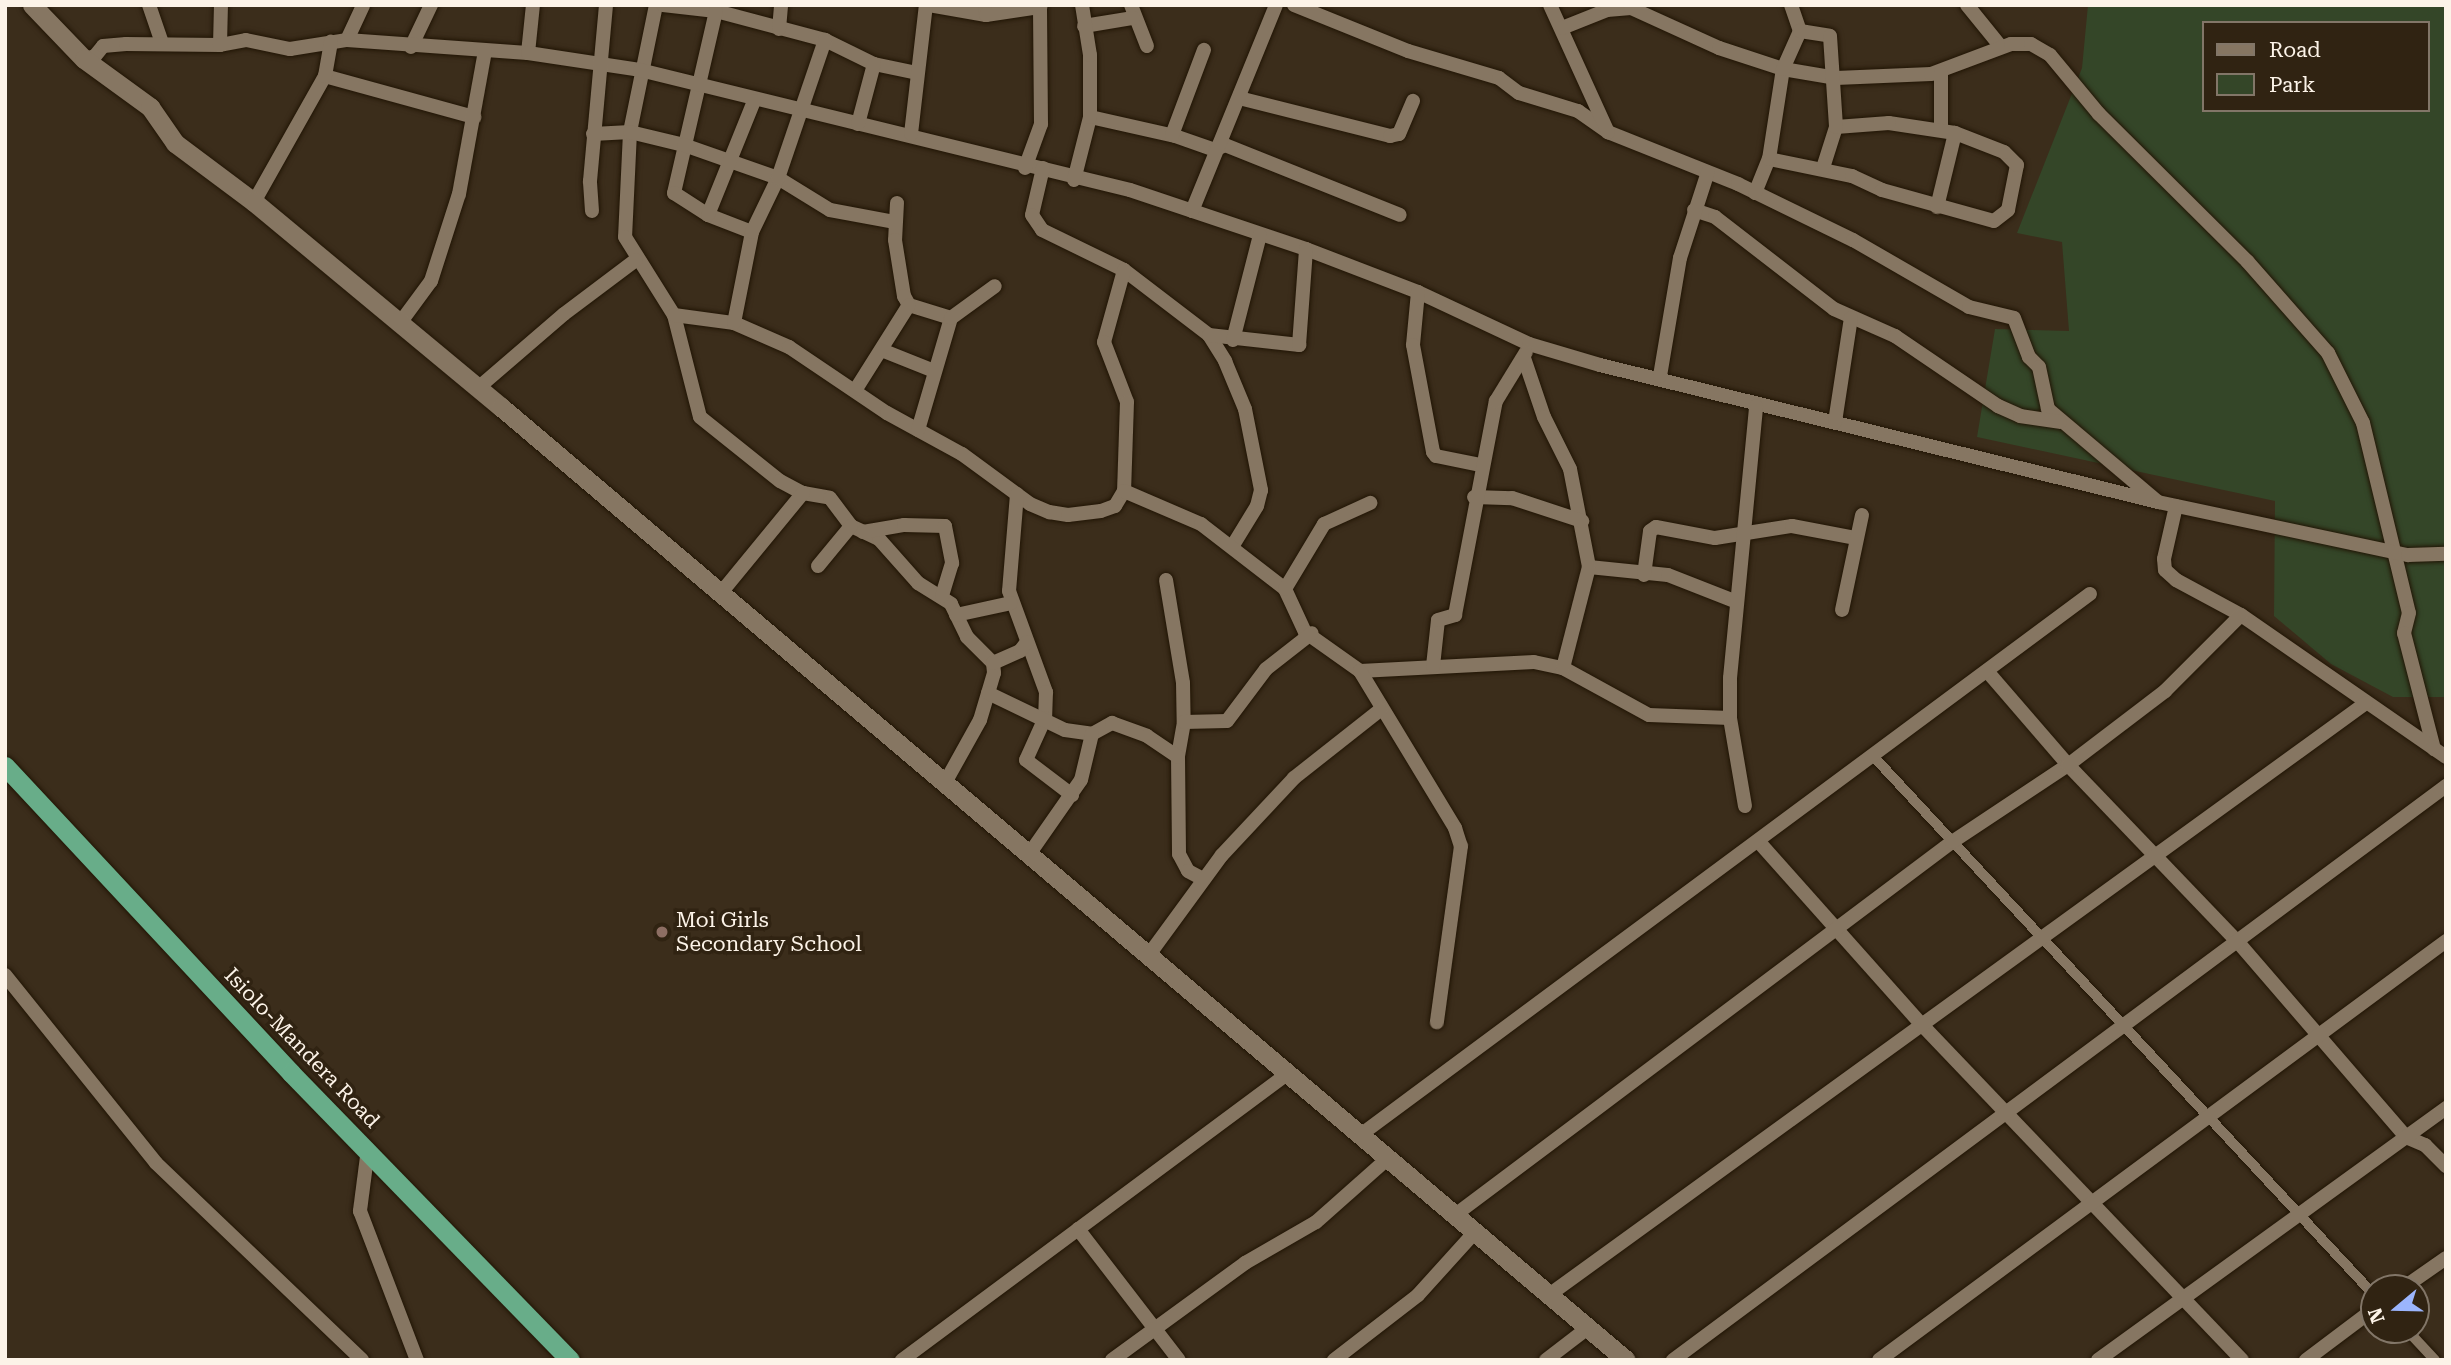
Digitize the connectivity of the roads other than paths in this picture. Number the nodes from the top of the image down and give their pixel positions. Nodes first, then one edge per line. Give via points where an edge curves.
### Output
1 (32, 5) edge
2 (149, 5) edge
3 (221, 5) edge
4 (363, 5) edge
5 (431, 5) edge
6 (533, 5) edge
7 (606, 5) edge
8 (656, 5) edge
9 (663, 5) edge
10 (781, 5) edge
11 (927, 5) edge
12 (1082, 5) edge
13 (1276, 5) edge
14 (1294, 5) edge
15 (1550, 5) edge
16 (1791, 5) edge
17 (1967, 5) edge
18 (1040, 6) edge
19 (986, 10) edge
20 (716, 11) junction
21 (1132, 12) edge
22 (1084, 26) junction
23 (1562, 28) junction
24 (779, 29) junction
25 (1800, 31) junction
26 (347, 40) junction
27 (825, 40) junction
28 (331, 42) junction
29 (162, 43) junction
30 (220, 45) junction
31 (1147, 46) dead end
32 (411, 47) junction
33 (2001, 47) junction
34 (1204, 50) dead end
35 (485, 51) junction
36 (528, 53) junction
37 (84, 59) junction
38 (874, 64) junction
39 (602, 66) junction
40 (1783, 69) junction
41 (640, 70) junction
42 (1941, 72) junction
43 (917, 73) junction
44 (325, 76) junction
45 (1836, 78) junction
46 (698, 85) junction
47 (1239, 97) junction
48 (754, 101) junction
49 (1413, 101) dead end
50 (801, 111) junction
51 (474, 117) junction
52 (1090, 117) junction
53 (858, 124) junction
54 (1836, 127) junction
55 (1948, 131) junction
56 (630, 132) junction
57 (1608, 132) junction
58 (593, 134) junction
59 (911, 134) junction
60 (1172, 135) junction
61 (684, 145) junction
62 (1215, 150) junction
63 (1769, 159) junction
64 (728, 161) junction
65 (1025, 168) junction
66 (1043, 168) junction
67 (1823, 168) junction
68 (1708, 172) junction
69 (778, 178) junction
70 (1074, 180) junction
71 (1755, 193) junction
72 (254, 202) junction
73 (897, 204) dead end
74 (1937, 207) junction
75 (1694, 210) junction
76 (592, 211) dead end
77 (1192, 211) junction
78 (708, 215) junction
79 (1400, 215) dead end
80 (894, 222) junction
81 (752, 232) junction
82 (1260, 234) junction
83 (1307, 249) junction
84 (636, 260) junction
85 (1124, 270) junction
86 (995, 286) dead end
87 (1418, 292) junction
88 (909, 305) junction
89 (674, 315) junction
90 (951, 318) junction
91 (1851, 318) junction
92 (400, 323) junction
93 (734, 323) junction
94 (1209, 335) junction
95 (1233, 340) junction
96 (884, 351) junction
97 (1526, 351) junction
98 (934, 371) junction
99 (1660, 376) junction
100 (478, 388) junction
101 (856, 389) junction
102 (1756, 406) junction
103 (1835, 422) junction
104 (2060, 422) junction
105 (918, 430) junction
106 (1481, 465) junction
107 (1124, 491) junction
108 (803, 493) junction
109 (1017, 494) junction
110 (1474, 497) junction
111 (2158, 502) junction
112 (1370, 503) dead end
113 (2176, 506) junction
114 (1862, 515) dead end
115 (1581, 521) junction
116 (857, 529) junction
117 (1744, 533) junction
118 (1855, 538) junction
119 (1232, 547) junction
120 (2394, 551) junction
121 (2446, 554) edge
122 (818, 566) dead end
123 (1589, 567) junction
124 (1643, 576) junction
125 (1166, 580) dead end
126 (1285, 589) junction
127 (720, 594) junction
128 (2090, 594) dead end
129 (942, 596) junction
130 (1737, 602) junction
131 (1011, 603) junction
132 (1842, 610) dead end
133 (956, 615) junction
134 (2241, 615) junction
135 (1312, 633) junction
136 (1027, 642) junction
137 (993, 663) junction
138 (1433, 666) junction
139 (1563, 668) junction
140 (1360, 671) junction
141 (1987, 671) junction
142 (988, 693) junction
143 (2366, 703) junction
144 (1380, 710) junction
145 (1045, 718) junction
146 (1730, 718) junction
147 (1184, 722) junction
148 (1092, 734) junction
149 (2440, 753) edge
150 (1872, 756) junction
151 (1178, 757) junction
152 (2068, 765) junction
153 (5, 766) edge
154 (946, 781) junction
155 (2446, 786) edge
156 (1072, 795) junction
157 (1745, 806) dead end
158 (1758, 841) junction
159 (1952, 842) junction
160 (1030, 853) junction
161 (2157, 855) junction
162 (1203, 879) junction
163 (1836, 930) junction
164 (2042, 938) junction
165 (2236, 941) junction
166 (2446, 941) edge
167 (1148, 956) junction
168 (5, 975) edge
169 (1437, 1022) dead end
170 (1922, 1025) junction
171 (2123, 1025) junction
172 (2319, 1034) junction
173 (1286, 1075) junction
174 (2446, 1108) edge
175 (2006, 1112) junction
176 (2208, 1116) junction
177 (1359, 1136) junction
178 (2406, 1137) junction
179 (368, 1149) junction
180 (1386, 1160) junction
181 (2446, 1166) edge
182 (2092, 1202) junction
183 (2298, 1213) junction
184 (1455, 1216) junction
185 (1078, 1229) junction
186 (1475, 1232) junction
187 (2446, 1258) edge
188 (2423, 1274) edge
189 (2360, 1280) edge
190 (1549, 1295) junction
191 (2183, 1298) junction
192 (2360, 1320) edge
193 (1589, 1327) junction
194 (1154, 1329) junction
195 (2420, 1344) edge
196 (362, 1360) edge
197 (417, 1360) edge
198 (570, 1360) edge
199 (902, 1360) edge
200 (1112, 1360) edge
201 (1179, 1360) edge
202 (1334, 1360) edge
203 (1546, 1360) edge
204 (1626, 1360) edge
205 (1673, 1360) edge
206 (1879, 1360) edge
207 (2098, 1360) edge
208 (2242, 1360) edge
209 (2306, 1360) edge
210 (2435, 1360) edge

1 - 37 main road
2 - 29 street
3 - 30 street
4 - 26 street
5 - 32 street
6 - 36 street
7 - 39 street
8 - 41 street
9 - 20 street
10 - 24 street
11 - 19 street
11 - 43 street
12 - 22 street
13 - 47 street
14 - 57 street via 1408,51 1499,78 1519,93 1578,111
15 - 23 street via 1554,21
16 - 25 street
17 - 33 street
18 - 19 street
18 - 65 street via 1041,124
20 - 24 street
20 - 46 street
21 - 22 street
21 - 31 street
22 - 52 street via 1090,55
23 - 40 street via 1607,10 1631,8 1719,48
23 - 57 street
24 - 27 street
25 - 40 street
25 - 45 street via 1830,36
26 - 28 street
26 - 32 street
27 - 38 street
27 - 50 street
28 - 30 street via 290,49 246,40
28 - 44 street
29 - 30 street
29 - 37 street via 103,46 95,56
32 - 35 street
33 - 42 street
33 - 120 street via 2031,44 2050,55 2099,114 2247,261 2328,353 2363,423
34 - 60 street
35 - 36 street
35 - 51 street
36 - 39 street
37 - 72 main road via 150,107 175,143
38 - 43 street
38 - 53 street
39 - 41 street
39 - 58 street
40 - 45 street
40 - 63 street
41 - 46 street
41 - 56 street
42 - 45 street via 1884,79
42 - 55 street
43 - 59 street
44 - 51 street
44 - 72 street
45 - 54 street
46 - 48 street
46 - 61 street
47 - 49 street via 1390,136 1399,134
47 - 62 street
48 - 50 street
48 - 64 street
50 - 53 street
50 - 69 street
51 - 92 street via 467,167 431,281
52 - 60 street
52 - 70 street
53 - 59 street
54 - 55 street via 1889,123
54 - 67 street
55 - 74 street
55 - 74 street via 2012,157 2016,177 2001,219
56 - 58 street
56 - 61 street
56 - 84 street via 625,237
57 - 68 street
58 - 76 street
59 - 65 street
60 - 62 street
61 - 64 street
61 - 78 street via 674,194
62 - 77 street
62 - 79 street via 1225,145
63 - 67 street
63 - 71 street
64 - 69 street
64 - 78 street
65 - 66 street
66 - 70 street
66 - 85 street via 1032,215 1042,230
67 - 74 street
68 - 71 street
68 - 75 street
69 - 80 street via 830,210
69 - 81 street
70 - 77 street via 1130,190
71 - 104 street via 1883,256 1969,307 2014,318 2029,357 2039,367 2048,409
72 - 92 main road
73 - 80 street
75 - 91 street via 1715,217
75 - 99 street via 1680,258
77 - 82 street
78 - 81 street
80 - 88 street via 900,282
81 - 93 street
82 - 83 street
82 - 95 street
83 - 87 street
83 - 95 street via 1298,345
84 - 89 street
84 - 100 street
85 - 94 street
85 - 107 street via 1104,342 1105,354 1122,379 1127,402
86 - 90 street
87 - 97 street
87 - 106 street via 1413,345 1433,452 1436,457
88 - 90 street
88 - 96 street
89 - 93 street
89 - 108 street via 701,418 768,472
90 - 98 street
91 - 103 street
91 - 104 street via 1895,336 2008,411
92 - 100 main road
93 - 101 street via 789,347
94 - 95 street
94 - 119 street via 1241,393 1261,490 1257,506
96 - 98 street
96 - 101 street
97 - 99 street
97 - 106 street via 1496,401
97 - 115 street via 1545,418 1570,468
98 - 105 street
99 - 102 street
100 - 127 main road
101 - 105 street
102 - 103 street
102 - 117 street
103 - 111 street
104 - 111 street via 2128,472
105 - 109 street via 962,454
106 - 110 street
107 - 109 street via 1115,506 1068,516 1030,504
107 - 119 street via 1201,524
108 - 116 street via 830,498
108 - 127 street
109 - 131 street via 1008,572
110 - 115 street via 1512,498
110 - 138 street via 1470,544 1455,615 1438,620
111 - 113 street
112 - 126 street via 1324,524
113 - 120 street
113 - 134 street via 2165,570 2180,583
114 - 118 street
115 - 123 street
116 - 122 street
116 - 129 street via 887,547 918,583
116 - 129 street via 945,526 951,563
117 - 118 street via 1792,526
117 - 124 street via 1715,538 1657,527 1650,531
117 - 130 street
118 - 132 street
119 - 126 street
120 - 121 street
120 - 149 street via 2409,613 2404,633
123 - 124 street
123 - 139 street
124 - 130 street via 1668,575
125 - 147 street via 1181,658
126 - 135 street via 1305,632
127 - 154 main road
128 - 141 street
129 - 133 street
130 - 146 street
131 - 133 street
131 - 136 street
133 - 137 street via 967,637
134 - 143 street
134 - 152 street via 2165,691
135 - 140 street
135 - 147 street via 1266,669 1227,721
136 - 137 street via 1020,651
136 - 145 street via 1046,692
137 - 142 street
138 - 139 street via 1518,661
138 - 140 street
139 - 146 street via 1649,715
140 - 144 street
141 - 150 street
141 - 152 street
142 - 145 street
142 - 154 street via 980,720
143 - 149 street
143 - 161 street
144 - 162 street via 1309,764
144 - 169 street via 1455,828 1461,846
145 - 148 street via 1065,730
145 - 156 street via 1026,760
146 - 157 street
147 - 151 street
148 - 151 street via 1112,723 1147,736
148 - 156 street via 1081,780
150 - 158 street
150 - 159 street
151 - 162 street via 1179,854 1188,871
152 - 159 street
152 - 161 street
153 - 179 highway, Isiolo-Mandera Road via 291,1073
154 - 160 main road
155 - 165 street
156 - 160 street
158 - 163 street
158 - 177 street
159 - 163 street
159 - 164 street
160 - 167 main road
161 - 164 street
161 - 165 street
162 - 167 street
163 - 170 street
163 - 184 street
164 - 170 street
164 - 171 street
165 - 171 street
165 - 172 street
166 - 172 street
167 - 173 main road
168 - 196 street via 156,1163
170 - 175 street
170 - 190 street
171 - 175 street
171 - 176 street
172 - 176 street
172 - 178 street
173 - 177 main road
173 - 185 street
174 - 178 street
175 - 182 street
175 - 205 street
176 - 182 street
176 - 183 street
177 - 180 main road
178 - 181 street via 2425,1144
178 - 183 street
179 - 197 street via 360,1211
179 - 198 highway, Isiolo-Mandera Road
180 - 184 main road
180 - 194 street via 1316,1222 1245,1263
182 - 191 street
182 - 206 street
183 - 189 street
183 - 191 street
184 - 186 main road
185 - 194 street
185 - 199 street
186 - 190 main road
186 - 202 street via 1418,1295
187 - 188 street
190 - 193 main road
191 - 207 street
191 - 208 street
192 - 209 street
193 - 203 street
193 - 204 main road
194 - 200 street
194 - 201 street
195 - 210 street

